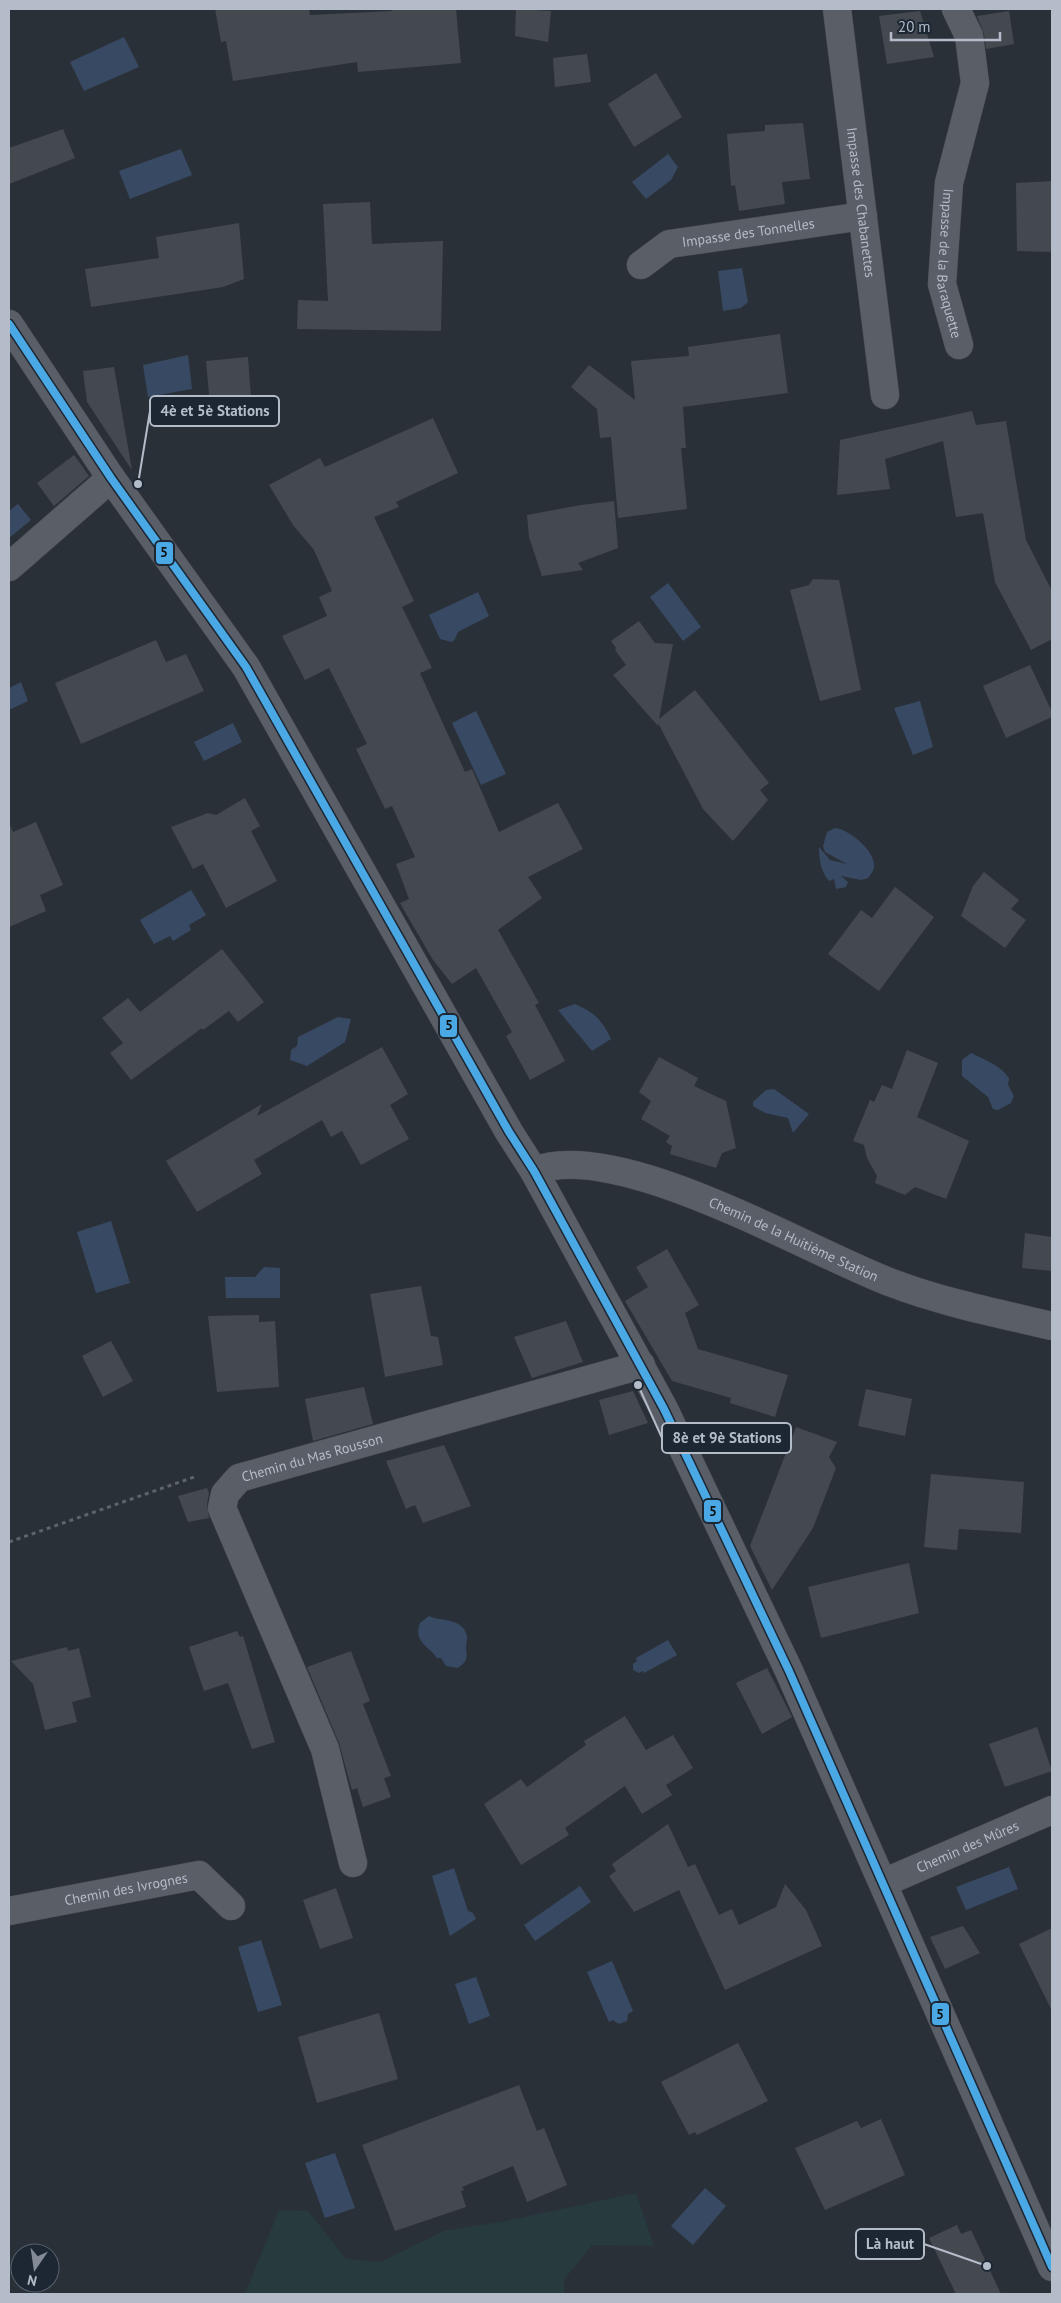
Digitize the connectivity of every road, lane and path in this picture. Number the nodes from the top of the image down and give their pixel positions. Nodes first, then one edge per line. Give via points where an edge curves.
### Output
1 (836, 9) edge
2 (956, 9) edge
3 (864, 216) junction
4 (641, 265) dead end
5 (9, 324) edge
6 (959, 345) dead end
7 (885, 395) dead end
8 (110, 478) junction
9 (9, 567) edge
10 (534, 1170) junction
11 (1052, 1326) edge
12 (641, 1365) junction
13 (206, 1474) dead end
14 (9, 1542) edge
15 (1052, 1810) edge
16 (353, 1863) dead end
17 (882, 1883) junction
18 (231, 1906) dead end
19 (9, 1911) edge
20 (1052, 2266) edge

1 - 3 street, Impasse des Chabanettes
2 - 6 street, Impasse de la Baraquette via 969,36 975,83 949,183 943,266 942,284
3 - 4 street, Impasse des Tonnelles via 669,244
3 - 7 street, Impasse des Chabanettes
5 - 8 street
8 - 9 street
8 - 10 street via 246,667 509,1132
10 - 11 street, Chemin de la Huitième Station via 550,1164 574,1163 659,1183 755,1220 892,1284
10 - 12 street
12 - 16 street, Chemin du Mas Rousson via 239,1478 225,1494 222,1508 325,1748
12 - 17 street via 789,1671
13 - 14 path
15 - 17 street, Chemin des Mûres
17 - 20 street
18 - 19 street, Chemin des Ivrognes via 199,1875

